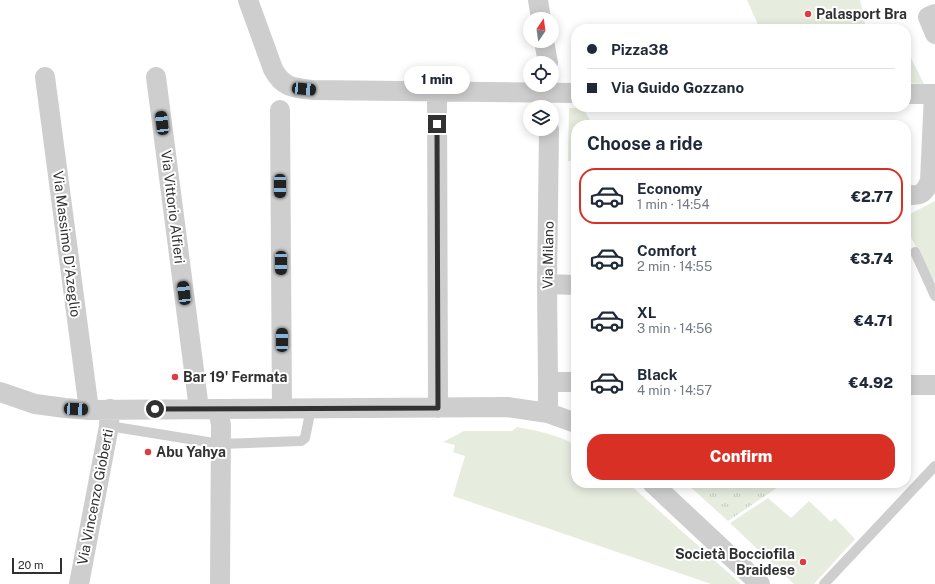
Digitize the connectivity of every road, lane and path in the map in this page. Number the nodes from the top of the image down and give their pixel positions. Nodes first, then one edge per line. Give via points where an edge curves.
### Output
1 (248, 0) edge
2 (538, 0) edge
3 (540, 12) edge
4 (45, 77) dead end
5 (156, 77) dead end
6 (437, 92) junction
7 (571, 93) edge
8 (911, 94) edge
9 (934, 94) edge
10 (549, 95) edge
11 (280, 110) dead end
12 (549, 136) edge
13 (911, 196) edge
14 (915, 252) dead end
15 (548, 284) junction
16 (571, 285) edge
17 (935, 296) edge
18 (548, 382) junction
19 (571, 382) edge
20 (911, 385) edge
21 (935, 385) edge
22 (0, 392) edge
23 (282, 408) junction
24 (311, 408) junction
25 (438, 408) junction
26 (199, 409) junction
27 (218, 409) junction
28 (89, 410) junction
29 (548, 412) junction
30 (109, 418) junction
31 (571, 421) edge
32 (220, 444) junction
33 (935, 466) edge
34 (657, 488) edge
35 (79, 584) edge
36 (220, 584) edge
37 (760, 584) edge
38 (824, 584) edge

1 - 6 street via 273,69 285,84 313,90
2 - 3 street
4 - 28 street, Via Massimo D'Azeglio
5 - 26 street, Via Vittorio Alfieri
6 - 10 street
6 - 25 street
7 - 10 street
8 - 9 street
9 - 13 street via 930,181 926,190 916,196
11 - 23 street
12 - 15 street, Via Milano
14 - 17 lane
15 - 16 street
15 - 18 street, Via Milano
18 - 19 street
18 - 29 street, Via Milano
20 - 21 street
22 - 28 street via 35,404
23 - 24 street
23 - 27 street
24 - 25 street
24 - 32 lane via 305,438 301,441
25 - 29 street via 508,407
26 - 27 street
26 - 30 street
27 - 32 street via 221,424
28 - 30 street
29 - 31 street
30 - 32 lane
30 - 35 street, Via Vincenzo Gioberti
32 - 36 street
33 - 38 lane
34 - 37 street

